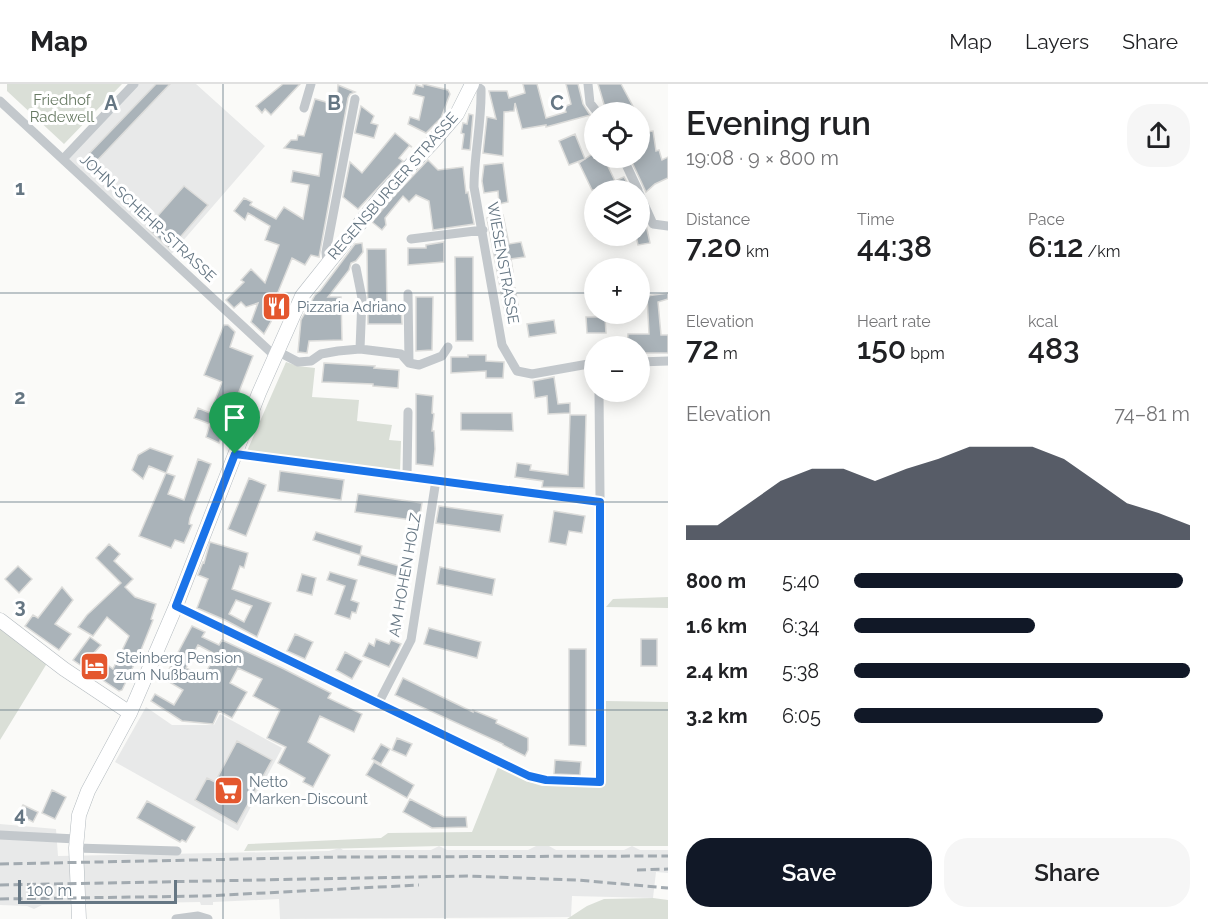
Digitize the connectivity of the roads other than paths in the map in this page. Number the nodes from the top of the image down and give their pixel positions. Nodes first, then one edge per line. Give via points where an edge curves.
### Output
1 (134, 84) edge
2 (311, 84) edge
3 (473, 84) edge
4 (588, 84) edge
5 (355, 99) dead end
6 (0, 101) edge
7 (590, 102) edge
8 (304, 108) dead end
9 (63, 159) junction
10 (650, 218) edge
11 (668, 226) edge
12 (483, 230) junction
13 (411, 239) dead end
14 (327, 263) junction
15 (356, 268) dead end
16 (408, 294) dead end
17 (448, 347) dead end
18 (360, 349) junction
19 (276, 354) junction
20 (668, 361) edge
21 (650, 362) edge
22 (409, 363) junction
23 (584, 365) edge
24 (598, 402) edge
25 (408, 411) dead end
26 (235, 454) junction
27 (407, 477) junction
28 (436, 480) junction
29 (600, 502) junction
30 (176, 606) junction
31 (0, 620) edge
32 (378, 704) junction
33 (130, 713) junction
34 (0, 835) edge
35 (76, 843) junction
36 (177, 851) dead end
37 (80, 919) edge
38 (176, 919) edge
39 (208, 919) edge

1 - 9 street
2 - 8 street
3 - 12 street, WIESENSTRASSE via 481,89 474,186
3 - 14 main road, REGENSBURGER STRASSE via 457,114
4 - 7 street
5 - 14 street
6 - 9 street, JOHN-SCHEHR-STRASSE
9 - 19 street, JOHN-SCHEHR-STRASSE
10 - 11 street via 653,224
12 - 13 street
12 - 23 street, WIESENSTRASSE via 502,345 517,371 532,374
14 - 19 main road, REGENSBURGER STRASSE via 302,296
15 - 18 street via 362,298
16 - 22 street
17 - 22 street via 442,356 419,365
18 - 19 street via 321,354 311,361 298,362
18 - 22 street via 401,354
19 - 26 main road, REGENSBURGER STRASSE
20 - 21 street
24 - 29 street
25 - 27 street
26 - 27 street
26 - 30 main road, REGENSBURGER STRASSE
27 - 28 street
28 - 29 street
28 - 32 street, AM HOHEN HOLZ via 411,640
29 - 32 street via 600,782 529,776
30 - 32 street
30 - 33 main road, REGENSBURGER STRASSE
31 - 33 main road
33 - 35 main road, REGENSBURGER STRASSE via 88,791 79,815
34 - 35 street
35 - 36 street
35 - 37 main road, REGENSBURGER STRASSE
38 - 39 street

